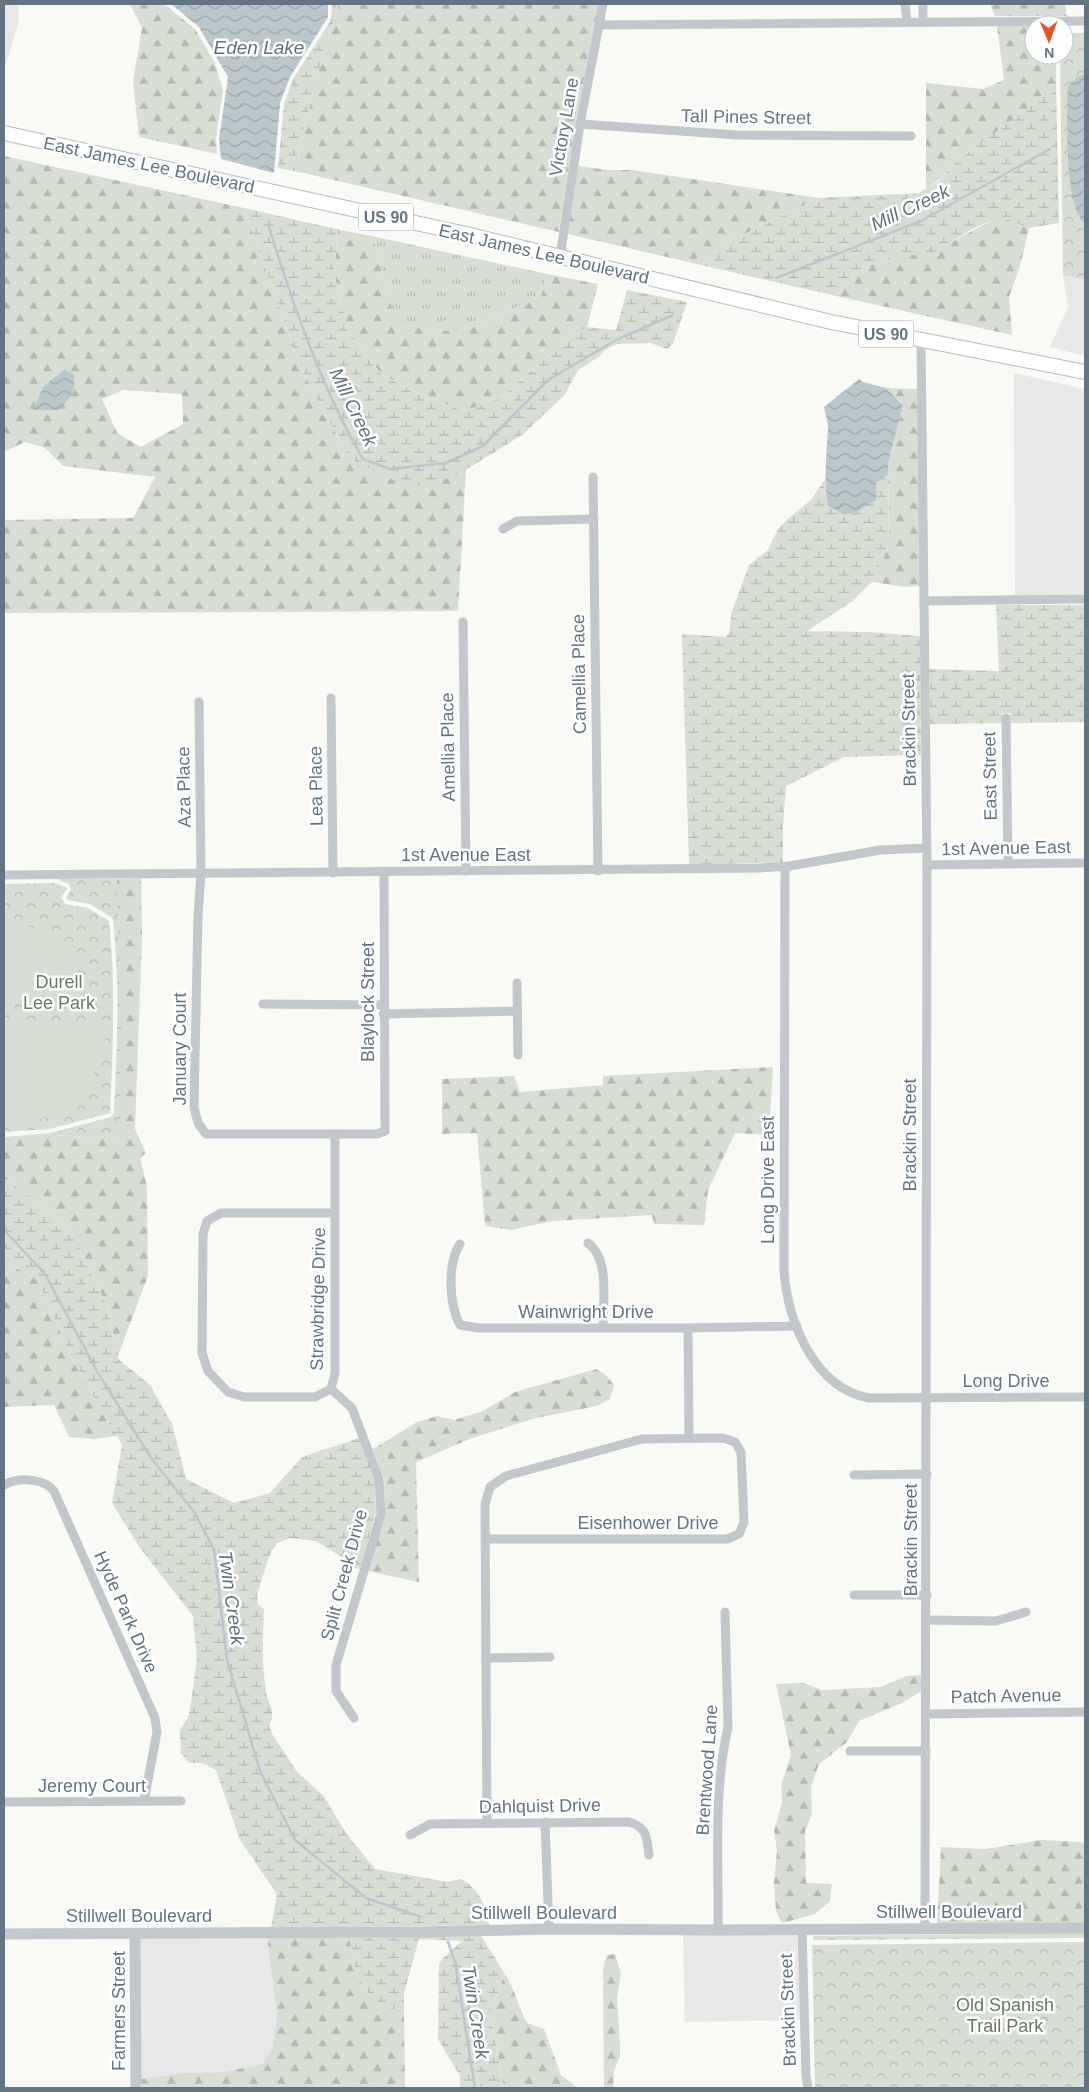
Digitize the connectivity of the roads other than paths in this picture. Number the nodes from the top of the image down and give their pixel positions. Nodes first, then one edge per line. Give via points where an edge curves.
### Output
1 (603, 4) edge
2 (905, 4) edge
3 (922, 4) edge
4 (908, 19) junction
5 (1085, 21) edge
6 (923, 22) junction
7 (600, 25) junction
8 (580, 124) junction
9 (4, 133) edge
10 (911, 136) dead end
11 (560, 257) junction
12 (921, 341) junction
13 (1085, 372) edge
14 (593, 477) dead end
15 (594, 519) junction
16 (504, 529) dead end
17 (924, 600) junction
18 (1085, 600) edge
19 (463, 622) dead end
20 (331, 698) dead end
21 (199, 702) dead end
22 (1006, 718) dead end
23 (927, 848) junction
24 (1008, 864) junction
25 (1085, 864) edge
26 (927, 865) junction
27 (785, 867) junction
28 (466, 871) junction
29 (598, 871) junction
30 (384, 872) junction
31 (201, 873) junction
32 (333, 873) junction
33 (4, 875) edge
34 (517, 983) dead end
35 (264, 1004) dead end
36 (383, 1009) junction
37 (517, 1011) junction
38 (518, 1055) dead end
39 (385, 1131) joint
40 (335, 1134) junction
41 (335, 1213) junction
42 (588, 1243) dead end
43 (460, 1244) dead end
44 (797, 1326) junction
45 (604, 1327) junction
46 (688, 1328) junction
47 (330, 1389) junction
48 (927, 1397) junction
49 (1085, 1397) edge
50 (688, 1438) junction
51 (927, 1474) junction
52 (854, 1475) dead end
53 (4, 1485) edge
54 (485, 1539) junction
55 (927, 1595) junction
56 (854, 1596) dead end
57 (725, 1612) dead end
58 (1026, 1612) dead end
59 (927, 1620) junction
60 (550, 1657) dead end
61 (486, 1658) junction
62 (1085, 1712) edge
63 (926, 1714) junction
64 (354, 1718) dead end
65 (850, 1751) dead end
66 (926, 1752) junction
67 (144, 1801) junction
68 (181, 1801) dead end
69 (4, 1802) edge
70 (545, 1822) junction
71 (487, 1823) junction
72 (410, 1835) dead end
73 (649, 1855) dead end
74 (1085, 1928) edge
75 (549, 1929) junction
76 (925, 1929) junction
77 (718, 1930) junction
78 (802, 1930) junction
79 (4, 1934) edge
80 (135, 1934) junction
81 (136, 2088) edge
82 (808, 2088) edge

1 - 7 street, Victory Lane
2 - 4 street
3 - 6 street
4 - 6 street
4 - 7 street
5 - 6 street
7 - 8 street, Victory Lane
8 - 10 street, Tall Pines Street via 737,135
8 - 11 street, Victory Lane
9 - 11 main road, East James Lee Boulevard / US 90
11 - 12 main road, East James Lee Boulevard / US 90
12 - 13 main road, East James Lee Boulevard / US 90
12 - 17 street, Brackin Street
14 - 15 street, Camellia Place
15 - 16 street via 517,520
15 - 29 street, Camellia Place
17 - 18 street
17 - 23 street, Brackin Street
19 - 28 street, Amellia Place
20 - 32 street, Lea Place
21 - 31 street, Aza Place
22 - 24 street, East Street
23 - 26 street, Brackin Street
23 - 27 street, 1st Avenue East via 880,850
24 - 25 street, 1st Avenue East
24 - 26 street, 1st Avenue East
26 - 48 street, Brackin Street
27 - 29 street, 1st Avenue East
27 - 44 street, Long Drive East via 784,1269 786,1290
28 - 29 street, 1st Avenue East
28 - 30 street, 1st Avenue East
30 - 32 street, 1st Avenue East
30 - 36 street, Blaylock Street
31 - 32 street, 1st Avenue East
31 - 33 street, 1st Avenue East
31 - 40 street, January Court via 194,1107 198,1123 206,1134
34 - 37 street
35 - 36 street
36 - 37 street
36 - 39 street, Blaylock Street
37 - 38 street
39 - 40 street, January Court via 377,1134
40 - 41 street, Strawbridge Drive
41 - 47 street, Strawbridge Drive via 335,1373
41 - 47 street, Strawbridge Drive via 221,1213 207,1221 202,1234 202,1353 208,1371 228,1392 244,1397 315,1397
42 - 45 street via 596,1249 602,1263
43 - 45 street, Wainwright Drive via 451,1266 454,1314 460,1325 478,1328
44 - 46 street, Wainwright Drive
44 - 48 street, Long Drive East via 809,1352 825,1374 843,1389 869,1398
45 - 46 street, Wainwright Drive
46 - 50 street
47 - 64 street, Split Creek Drive via 352,1408 379,1479 381,1514 336,1665 336,1691
48 - 49 street, Long Drive
48 - 51 street, Brackin Street
50 - 54 street, Eisenhower Drive via 642,1438 506,1476 490,1488 485,1504
50 - 54 street, Eisenhower Drive via 723,1438 735,1442 741,1452 744,1522 739,1534 727,1539
51 - 52 street
51 - 55 street, Brackin Street
53 - 67 street, Hyde Park Drive via 39,1481 54,1491 155,1718 157,1732
54 - 61 street, Eisenhower Drive
55 - 56 street
55 - 59 street, Brackin Street
57 - 77 street, Brentwood Lane via 728,1727 719,1797
58 - 59 street via 996,1621
59 - 63 street, Brackin Street
60 - 61 street
61 - 71 street, Eisenhower Drive
62 - 63 street, Patch Avenue
63 - 66 street, Brackin Street
65 - 66 street
66 - 76 street, Brackin Street
67 - 68 street, Jeremy Court
67 - 69 street, Jeremy Court
70 - 71 street, Dahlquist Drive
70 - 73 street, Dahlquist Drive via 629,1822 639,1825 646,1834
70 - 75 street
71 - 72 street, Dahlquist Drive via 430,1824
74 - 76 street, Stillwell Boulevard
75 - 77 street, Stillwell Boulevard
75 - 80 street, Stillwell Boulevard
76 - 78 street, Stillwell Boulevard
77 - 78 street, Stillwell Boulevard
78 - 82 street, Brackin Street
79 - 80 street, Stillwell Boulevard
80 - 81 street, Farmers Street

